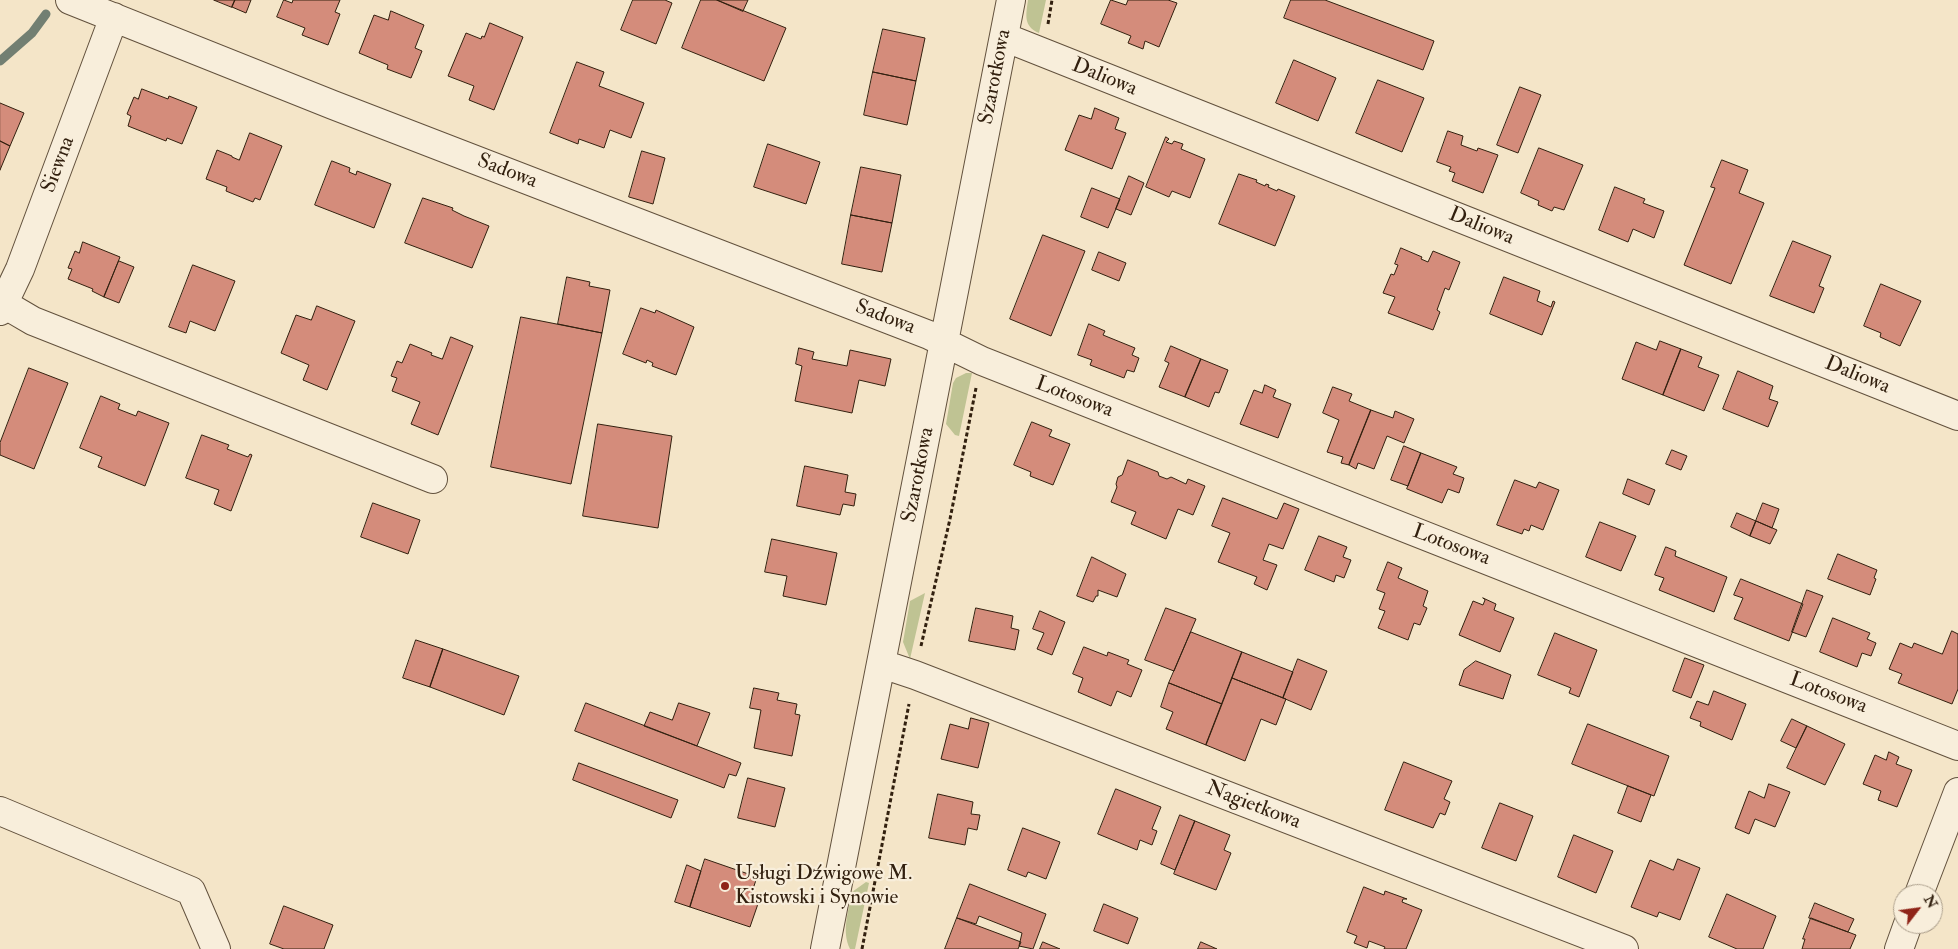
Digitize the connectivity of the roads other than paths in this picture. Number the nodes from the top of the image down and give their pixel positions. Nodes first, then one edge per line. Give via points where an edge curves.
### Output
1 (70, 0) edge
2 (1011, 0) edge
3 (114, 17) junction
4 (1004, 38) junction
5 (2, 308) edge
6 (945, 344) junction
7 (1958, 416) edge
8 (433, 479) dead end
9 (882, 664) junction
10 (1958, 746) edge
11 (1958, 792) edge
12 (0, 810) edge
13 (1923, 884) edge
14 (1904, 934) edge
15 (216, 949) edge
16 (825, 949) edge
17 (1624, 949) edge
18 (1899, 949) edge

1 - 3 street, Sadowa
2 - 4 street, Szarotkowa
3 - 5 street, Siewna via 20,269
3 - 6 street, Sadowa via 929,335
4 - 6 street, Szarotkowa
4 - 7 street, Daliowa
5 - 8 street
6 - 9 street, Szarotkowa
6 - 10 street, Lotosowa via 982,362
9 - 16 street, Szarotkowa
9 - 17 street, Nagietkowa
11 - 13 street
12 - 15 street via 191,891
14 - 18 street

